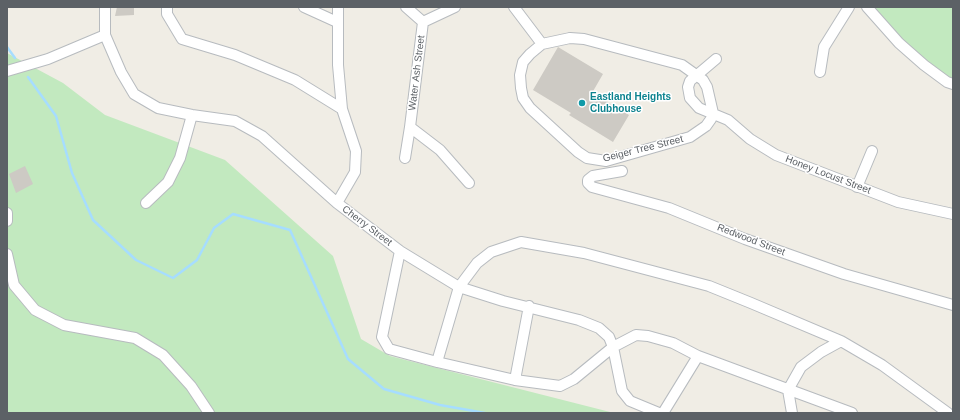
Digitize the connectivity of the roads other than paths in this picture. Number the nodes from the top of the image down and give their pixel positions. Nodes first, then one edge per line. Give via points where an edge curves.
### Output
1 (105, 7) edge
2 (167, 7) edge
3 (304, 7) edge
4 (338, 7) edge
5 (406, 7) edge
6 (455, 7) edge
7 (514, 7) edge
8 (849, 7) edge
9 (866, 7) edge
10 (337, 22) junction
11 (423, 22) junction
12 (105, 35) junction
13 (542, 44) junction
14 (716, 59) dead end
15 (7, 71) edge
16 (820, 72) dead end
17 (696, 75) junction
18 (953, 84) edge
19 (342, 109) junction
20 (713, 113) junction
21 (192, 116) junction
22 (410, 127) junction
23 (872, 151) dead end
24 (405, 158) dead end
25 (622, 171) dead end
26 (470, 183) dead end
27 (857, 187) junction
28 (146, 203) dead end
29 (337, 203) junction
30 (952, 211) edge
31 (7, 213) edge
32 (7, 221) edge
33 (400, 250) junction
34 (7, 254) edge
35 (458, 287) junction
36 (953, 305) edge
37 (529, 306) junction
38 (841, 341) junction
39 (613, 347) junction
40 (698, 356) junction
41 (437, 362) junction
42 (515, 380) junction
43 (788, 390) junction
44 (209, 413) edge
45 (659, 413) edge
46 (663, 413) edge
47 (792, 413) edge
48 (852, 413) edge
49 (948, 413) edge

1 - 12 street, Cherry Street
2 - 19 street via 168,14 182,39 235,55 295,80
3 - 10 street
4 - 10 street
5 - 11 street
6 - 11 street, Water Ash Street
7 - 13 street
8 - 16 street via 824,47
9 - 18 street via 924,65
10 - 19 street
11 - 22 street, Water Ash Street
12 - 15 street via 48,59
12 - 21 street, Cherry Street via 134,94 158,108
13 - 17 street via 558,39 584,39 682,65
13 - 20 street, Geiger Tree Street via 524,62 520,75 523,98 530,108 587,158 606,161 690,137 706,126
14 - 17 street
17 - 20 street via 707,87
17 - 20 street, Honey Locust Street via 690,80 688,87 690,98 699,108
19 - 29 street via 356,151 355,172
20 - 27 street, Honey Locust Street via 728,120 750,139 776,155
21 - 28 street via 180,158 168,182
21 - 29 street, Cherry Street via 235,121 262,136
22 - 24 street, Water Ash Street
22 - 26 street via 440,150
23 - 27 street
25 - 36 street, Redwood Street via 593,176 588,183 592,187 669,208 745,239 844,274
27 - 30 street, Honey Locust Street via 898,202
29 - 33 street, Cherry Street
31 - 32 street
33 - 35 street, Cherry Street
33 - 41 street via 382,337 389,349
34 - 44 street via 14,285 35,310 64,325 135,338 163,355 191,386
35 - 37 street, Cherry Street
35 - 38 street via 477,263 490,252 521,242 584,254 709,286
35 - 41 street
37 - 39 street, Cherry Street via 600,328 609,337
37 - 42 street
38 - 43 street via 801,367
38 - 49 street via 882,365
39 - 40 street via 636,335 648,336
39 - 42 street via 574,379 560,386
39 - 45 street, Cherry Street via 622,391 630,401
40 - 43 street
40 - 46 street
41 - 42 street
43 - 47 street
43 - 48 street

